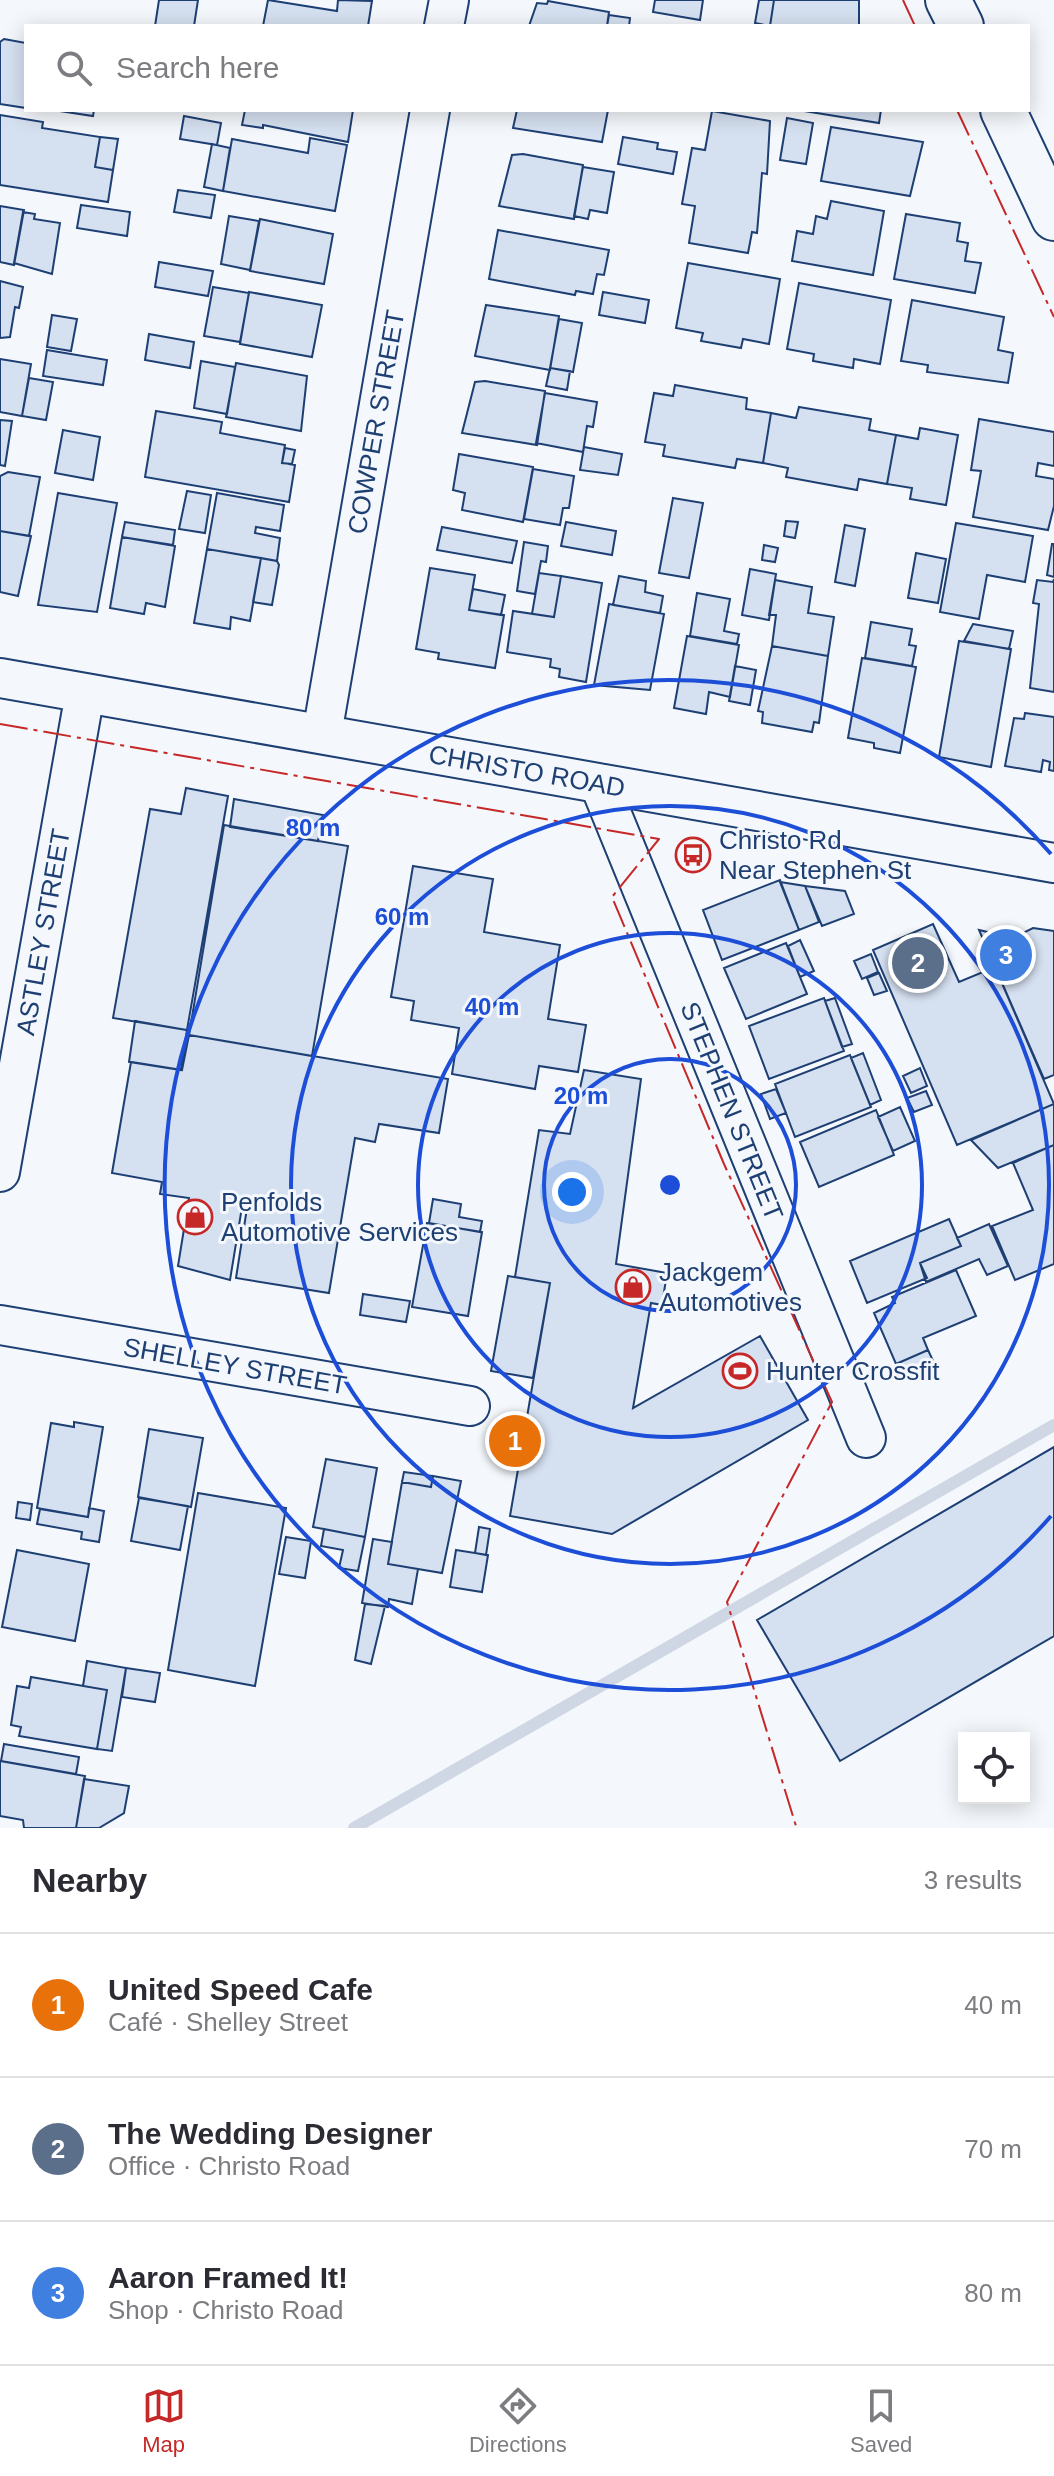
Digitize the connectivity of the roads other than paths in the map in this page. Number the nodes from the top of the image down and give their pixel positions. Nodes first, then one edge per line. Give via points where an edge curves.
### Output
1 (449, 0) edge
2 (948, 0) edge
3 (444, 24) edge
4 (960, 24) edge
5 (430, 112) edge
6 (1004, 112) edge
7 (1044, 171) edge
8 (1054, 218) edge
9 (0, 678) edge
10 (85, 693) junction
11 (322, 734) junction
12 (599, 783) junction
13 (1054, 863) edge
14 (0, 1172) edge
15 (0, 1325) edge
16 (470, 1406) dead end
17 (866, 1438) dead end

1 - 3 street
2 - 4 street
5 - 11 street, COWPER STREET
6 - 7 street
7 - 8 street
9 - 10 street, CHRISTO ROAD
10 - 11 street, CHRISTO ROAD
10 - 14 street, ASTLEY STREET
11 - 12 street, CHRISTO ROAD
12 - 13 street, CHRISTO ROAD
12 - 17 street, STEPHEN STREET
15 - 16 street, SHELLEY STREET

